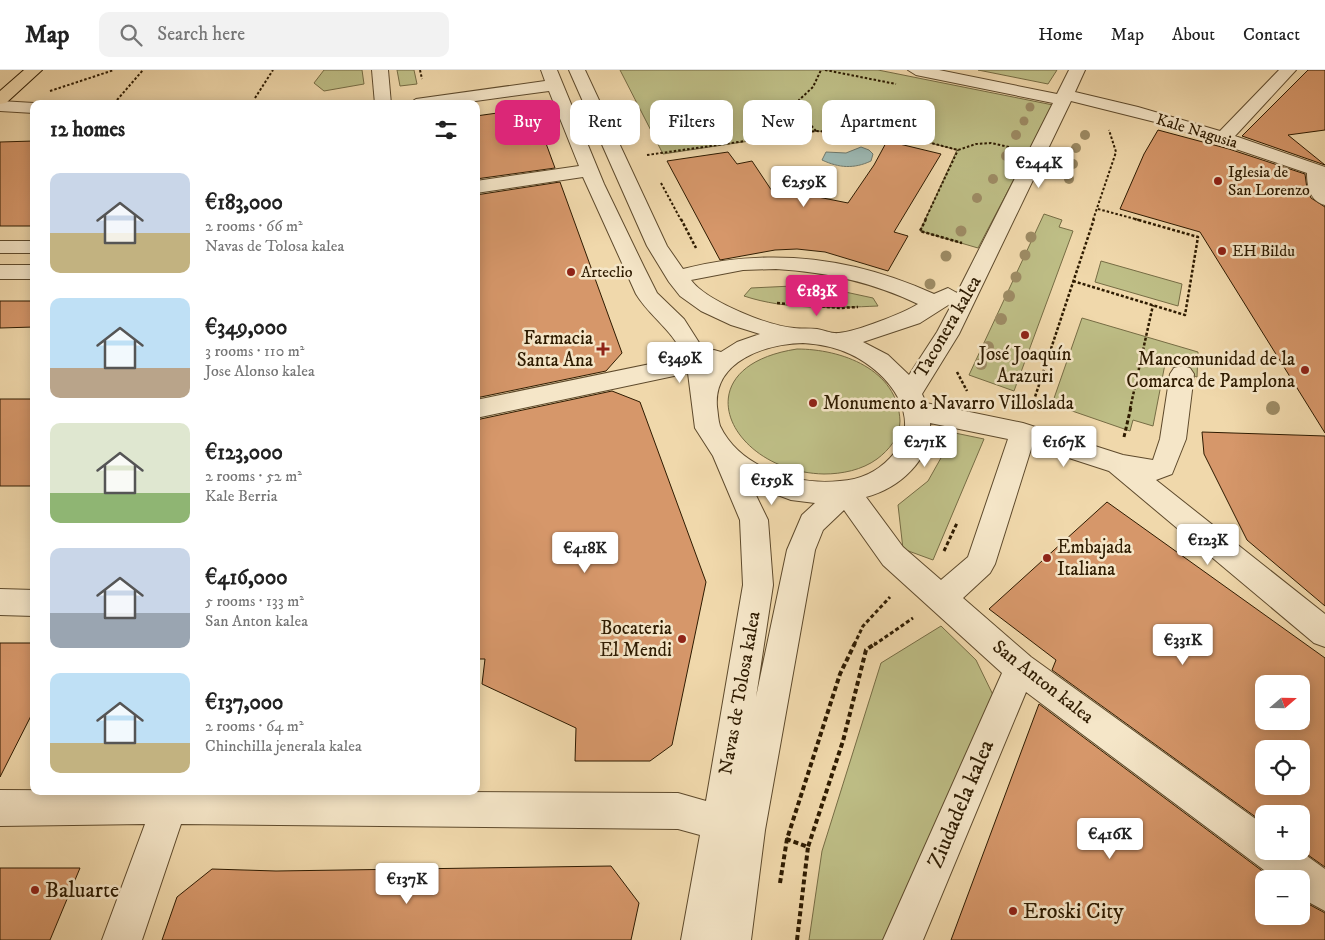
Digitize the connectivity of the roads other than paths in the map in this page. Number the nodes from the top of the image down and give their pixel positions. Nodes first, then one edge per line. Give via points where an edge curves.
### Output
1 (34, 70) edge
2 (380, 70) edge
3 (577, 70) edge
4 (916, 70) edge
5 (1077, 70) edge
6 (1288, 70) edge
7 (552, 78) edge
8 (1065, 98) junction
9 (0, 99) edge
10 (383, 100) edge
11 (437, 100) edge
12 (0, 106) edge
13 (30, 108) edge
14 (30, 122) edge
15 (5, 123) dead end
16 (1223, 138) junction
17 (591, 170) junction
18 (1322, 170) edge
19 (480, 186) edge
20 (1325, 199) edge
21 (0, 247) edge
22 (30, 247) edge
23 (985, 262) junction
24 (0, 272) edge
25 (30, 272) edge
26 (677, 277) junction
27 (936, 304) junction
28 (790, 336) junction
29 (840, 341) junction
30 (732, 354) junction
31 (695, 361) junction
32 (1182, 374) dead end
33 (704, 397) junction
34 (914, 401) junction
35 (480, 408) edge
36 (1023, 433) junction
37 (722, 451) junction
38 (1118, 464) junction
39 (846, 491) junction
40 (941, 599) junction
41 (0, 602) edge
42 (30, 602) edge
43 (1325, 633) edge
44 (1020, 668) junction
45 (172, 799) edge
46 (0, 808) edge
47 (733, 826) junction
48 (1255, 840) edge
49 (1281, 860) edge
50 (1325, 892) edge
51 (122, 940) edge
52 (701, 940) edge
53 (731, 940) edge
54 (903, 940) edge

1 - 9 main road
2 - 10 street
3 - 26 street via 657,246
4 - 8 street, Kale Nagusia
5 - 8 street, Taconera kalea
6 - 16 street
7 - 11 street
7 - 17 street
8 - 16 street, Kale Nagusia via 1097,102
8 - 23 street, Taconera kalea
12 - 13 street
14 - 15 street
16 - 18 street, Kale Nagusia
17 - 19 street
17 - 31 street via 610,218 649,298 673,321 693,350
18 - 20 street via 1317,189
21 - 22 street
23 - 27 street, Taconera kalea
23 - 34 street, Taconera kalea
24 - 25 street
26 - 27 street via 706,268 796,262 832,266 886,281
26 - 28 street via 688,291 709,306 739,320
27 - 29 street, Taconera kalea via 912,318
28 - 29 street
28 - 30 street via 759,341
29 - 34 street via 868,353 892,370
30 - 31 street
30 - 33 street via 713,373
31 - 33 street
31 - 35 street via 641,376
32 - 38 street via 1173,439 1163,467 1147,470
33 - 37 street via 707,426
34 - 36 street via 968,420
34 - 39 street via 918,428 915,445 905,461 890,475 871,485
36 - 38 street
36 - 40 street via 980,564
37 - 39 street via 746,471 776,485 811,493
37 - 47 street, Navas de Tolosa kalea via 754,520 758,585
38 - 43 street
39 - 40 street, San Anton kalea via 893,556
39 - 47 street, Navas de Tolosa kalea via 812,523 801,550
40 - 44 street, San Anton kalea
41 - 42 street
44 - 48 street, San Anton kalea
44 - 54 street, Ziudadela kalea
45 - 46 street
45 - 47 street via 678,811
45 - 51 street
47 - 52 street, Navas de Tolosa kalea
47 - 53 street, Navas de Tolosa kalea
49 - 50 street

